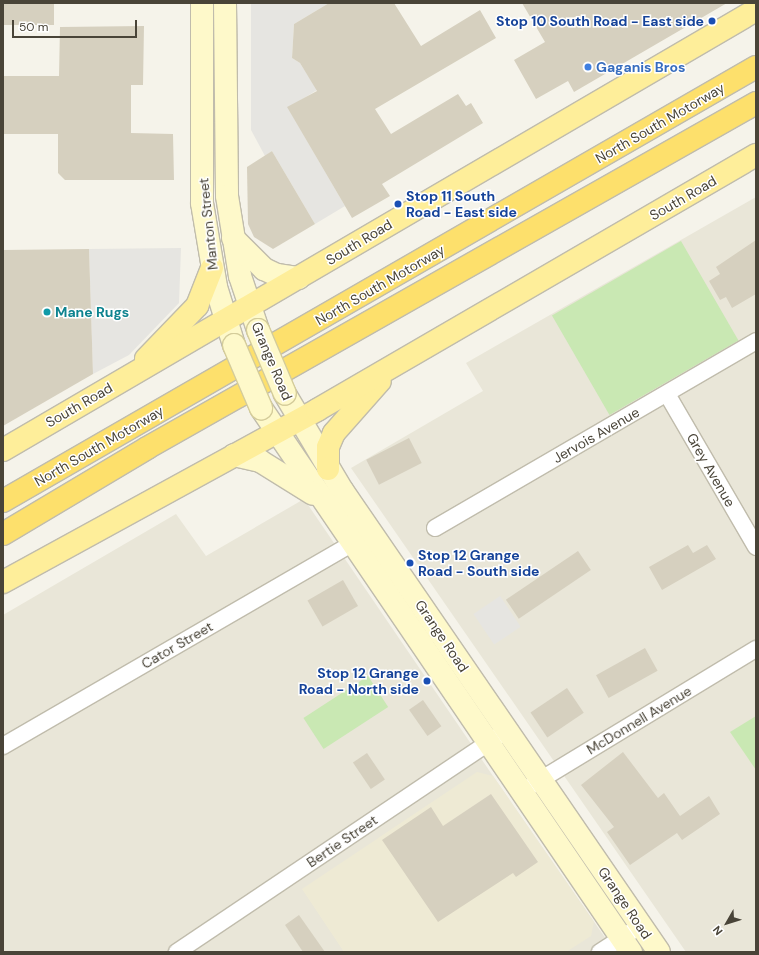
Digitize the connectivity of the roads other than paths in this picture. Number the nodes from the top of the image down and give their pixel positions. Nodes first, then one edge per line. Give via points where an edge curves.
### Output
1 (202, 3) edge
2 (225, 3) edge
3 (756, 10) edge
4 (756, 67) edge
5 (756, 103) edge
6 (756, 155) edge
7 (232, 237) junction
8 (212, 268) junction
9 (299, 278) junction
10 (250, 307) junction
11 (226, 320) junction
12 (756, 341) edge
13 (401, 361) junction
14 (130, 376) junction
15 (667, 394) junction
16 (298, 420) junction
17 (275, 432) junction
18 (3, 450) edge
19 (234, 455) junction
20 (328, 469) junction
21 (319, 497) junction
22 (3, 502) edge
23 (435, 528) dead end
24 (3, 534) edge
25 (351, 544) junction
26 (756, 547) edge
27 (3, 582) edge
28 (756, 649) edge
29 (507, 730) junction
30 (488, 743) junction
31 (3, 746) edge
32 (541, 780) junction
33 (522, 792) junction
34 (640, 925) junction
35 (626, 945) edge
36 (177, 952) edge
37 (600, 952) edge
38 (659, 952) edge

1 - 8 main road, Manton Street via 202,203
2 - 7 main road, Manton Street via 226,174
3 - 9 main road, South Road
4 - 22 highway, North South Motorway
5 - 24 highway, North South Motorway via 147,448
6 - 13 main road, South Road
7 - 9 main road via 264,268 282,276
7 - 10 main road, Manton Street
8 - 11 main road, Manton Street
8 - 14 main road via 197,306
9 - 10 main road, South Road
10 - 11 main road, South Road
10 - 16 main road, Grange Road, bridge
11 - 14 main road, South Road
11 - 17 main road, Manton Street, bridge via 261,408
12 - 15 street, Jervois Avenue
13 - 16 main road, South Road
13 - 20 main road via 334,433 328,447
14 - 18 main road, South Road
15 - 23 street, Jervois Avenue
15 - 26 street, Grey Avenue
16 - 17 main road, South Road
16 - 20 main road, Grange Road
17 - 19 main road, South Road
17 - 21 main road, Grange Road
19 - 21 main road via 260,462
19 - 27 main road, South Road
20 - 29 main road, Grange Road
21 - 25 main road, Grange Road
25 - 30 main road, Grange Road
25 - 31 street, Cator Street
28 - 32 street, McDonnell Avenue
29 - 30 street, Bertie Street
29 - 32 main road, Grange Road
30 - 33 main road, Grange Road
30 - 36 street, Bertie Street
32 - 33 street, McDonnell Avenue
32 - 34 main road, Grange Road
33 - 35 main road, Grange Road
34 - 35 street
34 - 38 main road, Grange Road
35 - 37 street

